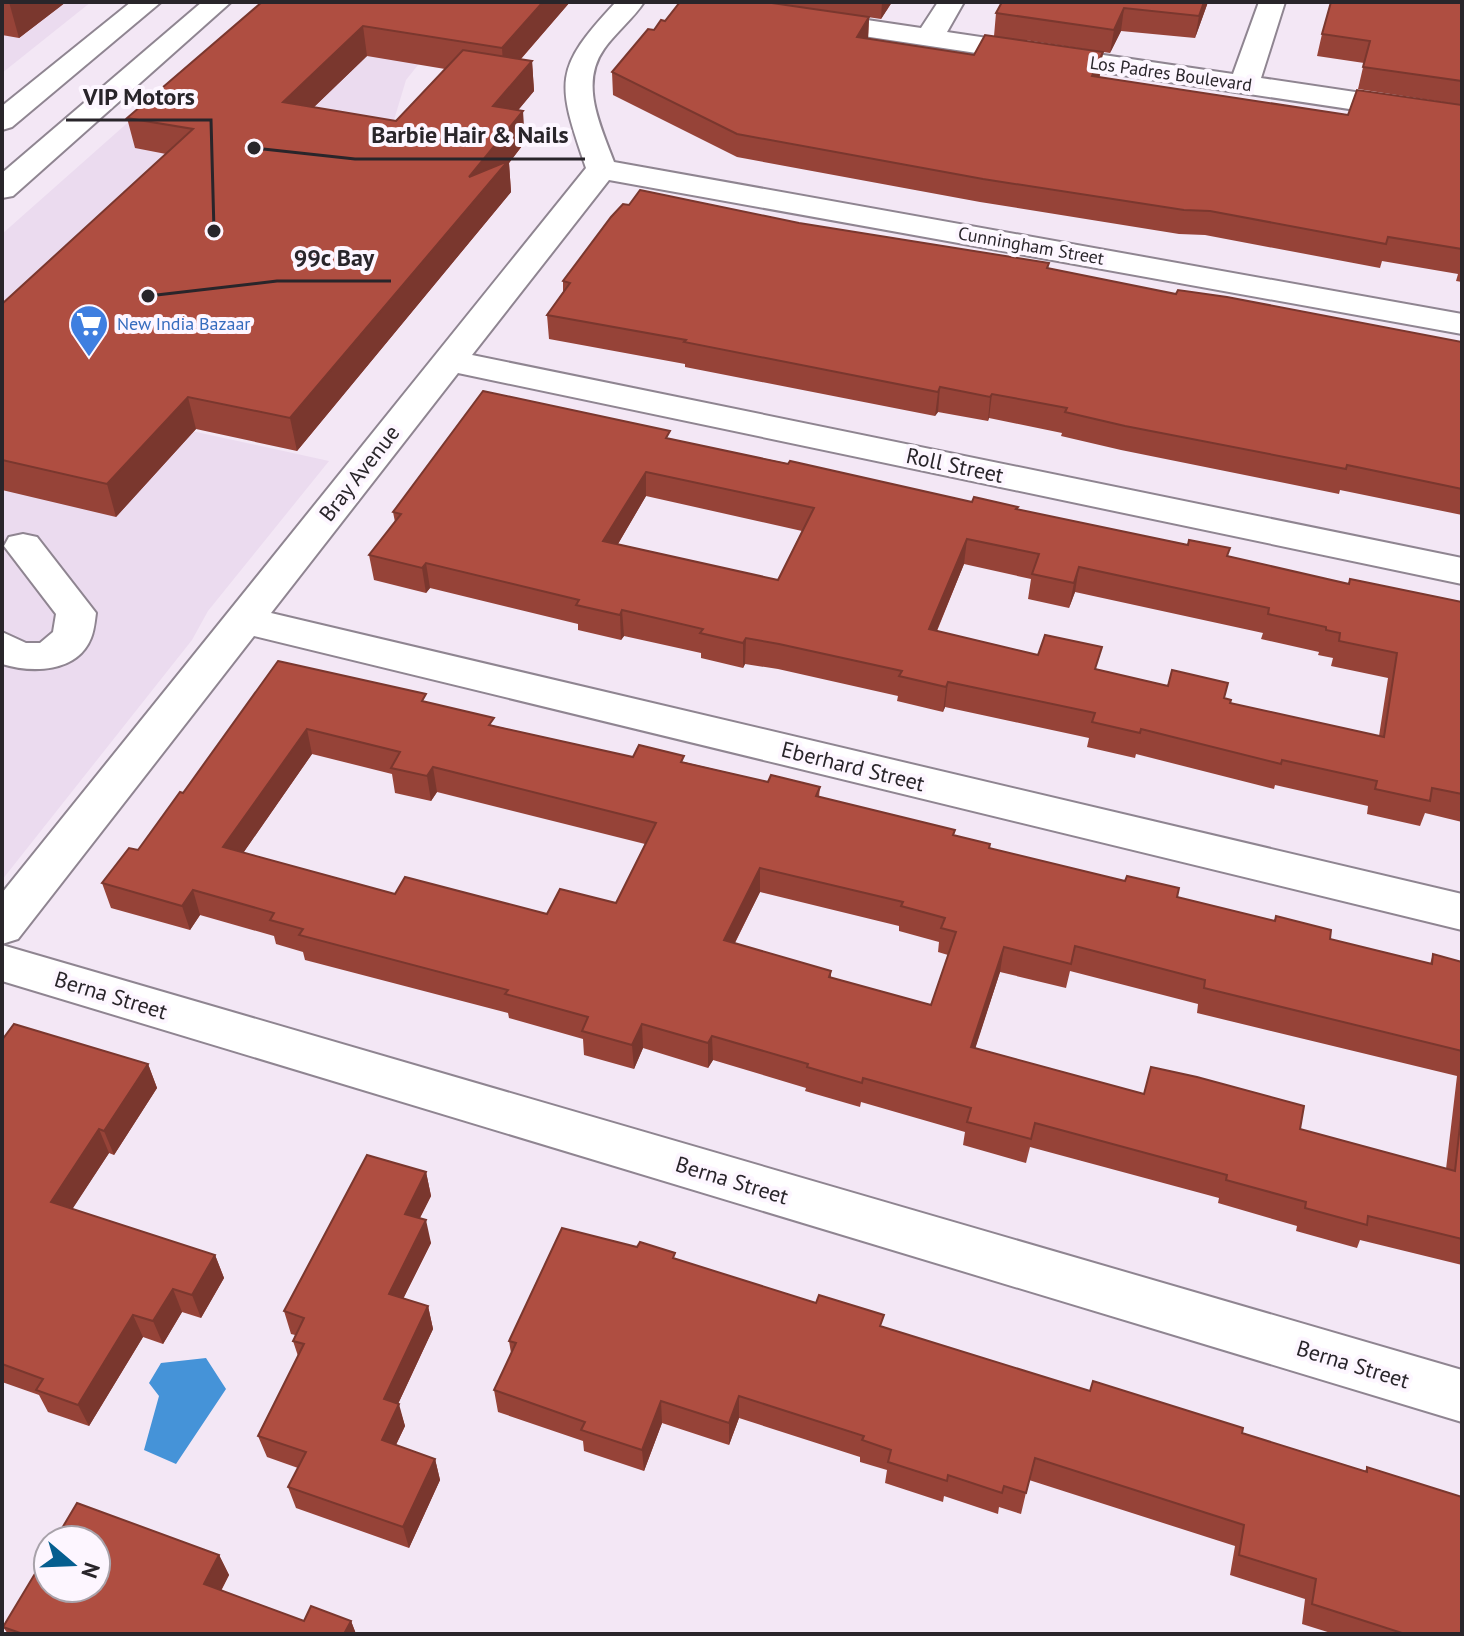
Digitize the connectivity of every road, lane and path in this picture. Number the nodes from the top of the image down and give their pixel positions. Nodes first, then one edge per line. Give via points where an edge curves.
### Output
1 (148, 2) edge
2 (218, 2) edge
3 (631, 2) edge
4 (691, 2) edge
5 (951, 2) edge
6 (1272, 2) edge
7 (929, 38) junction
8 (1244, 85) junction
9 (1462, 117) edge
10 (2, 121) edge
11 (601, 169) junction
12 (2, 189) edge
13 (1462, 324) edge
14 (447, 360) junction
15 (23, 546) dead end
16 (1462, 571) edge
17 (244, 620) junction
18 (2, 646) edge
19 (1462, 912) edge
20 (2, 926) edge
21 (2, 963) edge
22 (1462, 1396) edge

1 - 10 street
2 - 12 street
3 - 11 street via 591,47 579,71 580,97
4 - 7 street, Los Padres Boulevard
5 - 7 street
6 - 8 street
7 - 8 street, Los Padres Boulevard
8 - 9 street, Los Padres Boulevard
11 - 13 street, Cunningham Street
11 - 14 street, Bray Avenue
14 - 16 street, Roll Street
14 - 17 street, Bray Avenue
15 - 18 street via 76,613 72,637 51,654 23,657
17 - 19 street, Eberhard Street
17 - 20 street, Bray Avenue
21 - 22 street, Berna Street

